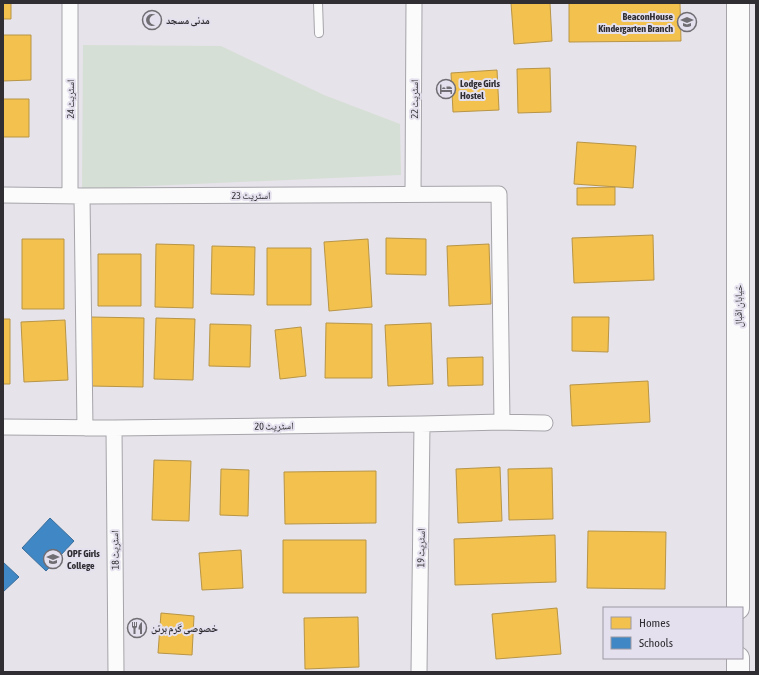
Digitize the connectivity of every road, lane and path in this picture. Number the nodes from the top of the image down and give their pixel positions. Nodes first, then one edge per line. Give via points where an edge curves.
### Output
1 (70, 3) edge
2 (318, 3) edge
3 (414, 3) edge
4 (738, 3) edge
5 (318, 33) dead end
6 (413, 194) junction
7 (3, 195) edge
8 (76, 196) junction
9 (502, 422) junction
10 (545, 423) dead end
11 (422, 424) junction
12 (3, 427) edge
13 (85, 428) junction
14 (114, 428) junction
15 (738, 607) edge
16 (738, 659) edge
17 (116, 672) edge
18 (419, 672) edge
19 (738, 672) edge

1 - 8 street, اسٹریٹ 24
2 - 5 lane
3 - 6 street, اسٹریٹ 22
4 - 15 main road, خیابان اقبال
6 - 8 street, اسٹریٹ 23
6 - 9 street, اسٹریٹ 23 via 499,194
7 - 8 street, اسٹریٹ 23
8 - 13 street, اسٹریٹ 24
9 - 10 street, اسٹریٹ 20
9 - 11 street, اسٹریٹ 20
11 - 14 street, اسٹریٹ 20
11 - 18 street, اسٹریٹ 19
12 - 13 street, اسٹریٹ 20
13 - 14 street, اسٹریٹ 20
14 - 17 street, اسٹریٹ 18
16 - 19 main road

